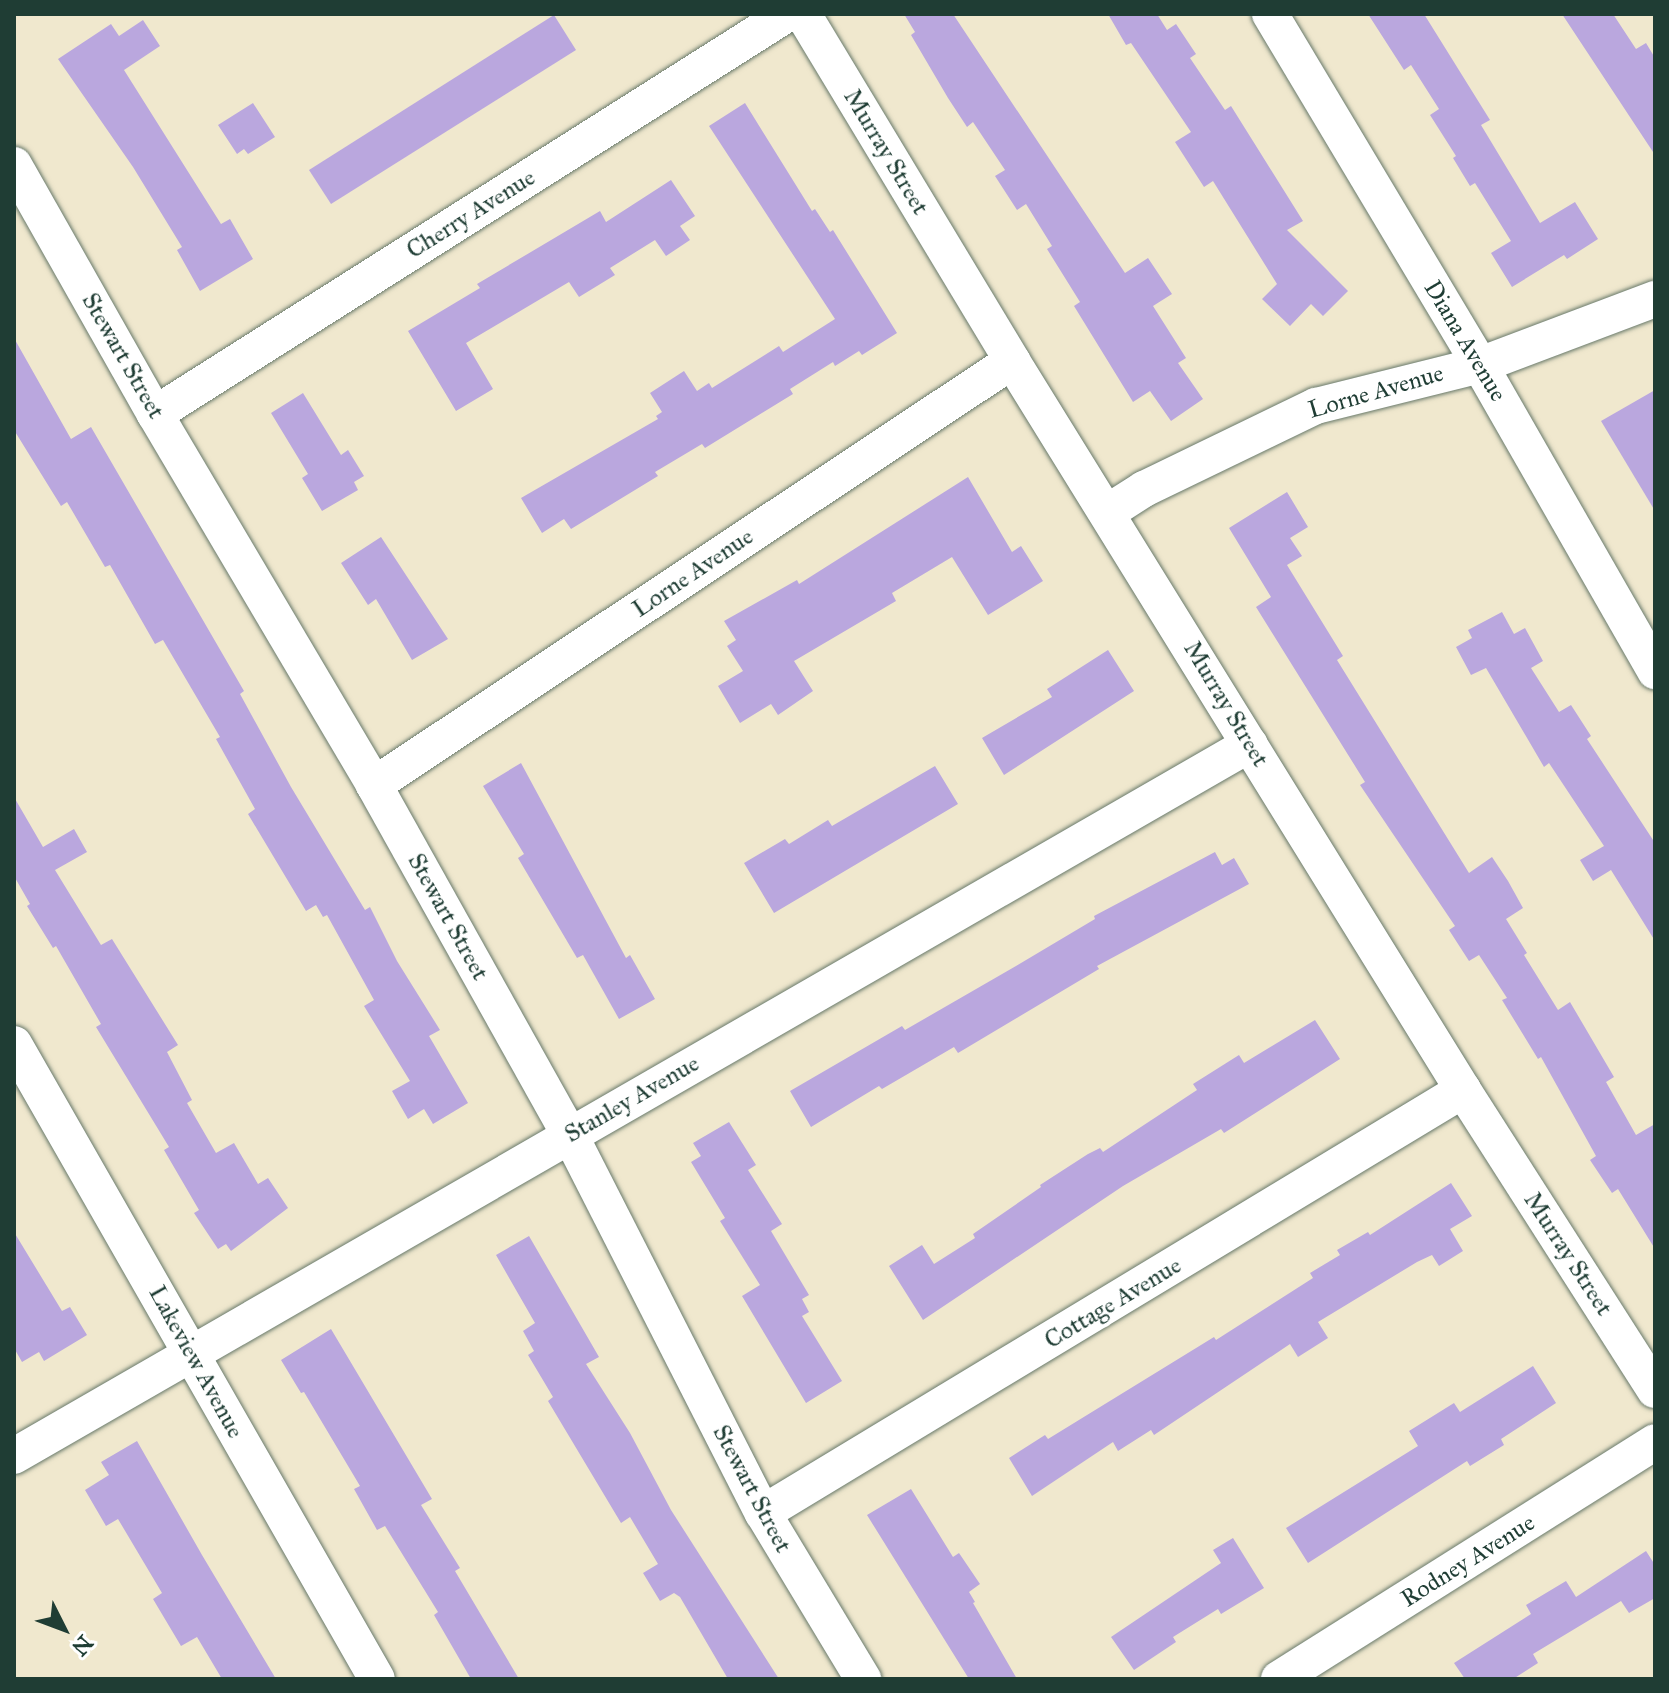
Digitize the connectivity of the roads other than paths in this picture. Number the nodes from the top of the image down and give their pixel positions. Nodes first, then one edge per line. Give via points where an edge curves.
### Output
1 (787, 14) edge
2 (803, 14) edge
3 (1270, 14) edge
4 (14, 165) edge
5 (1655, 299) edge
6 (1012, 361) junction
7 (1480, 365) junction
8 (155, 414) junction
9 (1108, 512) junction
10 (1655, 671) edge
11 (1250, 744) junction
12 (374, 785) junction
13 (14, 1044) edge
14 (1463, 1090) junction
15 (570, 1135) junction
16 (191, 1351) junction
17 (1655, 1390) edge
18 (1655, 1442) edge
19 (14, 1456) edge
20 (763, 1513) junction
21 (377, 1679) edge
22 (863, 1679) edge
23 (1279, 1679) edge

1 - 8 street, Cherry Avenue
2 - 6 street, Murray Street
3 - 7 street, Diana Avenue
4 - 8 street, Stewart Street
5 - 7 street, Lorne Avenue
6 - 9 street, Murray Street
6 - 12 street, Lorne Avenue
7 - 9 street, Lorne Avenue via 1316,406 1144,489
7 - 10 street, Diana Avenue
8 - 12 street, Stewart Street
9 - 11 street, Murray Street
11 - 14 street, Murray Street
11 - 15 street, Stanley Avenue
12 - 15 street, Stewart Street
13 - 16 street, Lakeview Avenue
14 - 17 street, Murray Street
14 - 20 street, Cottage Avenue
15 - 16 street, Stanley Avenue
15 - 20 street, Stewart Street
16 - 19 street, Stanley Avenue
16 - 21 street, Lakeview Avenue
18 - 23 street, Rodney Avenue
20 - 22 street, Stewart Street

